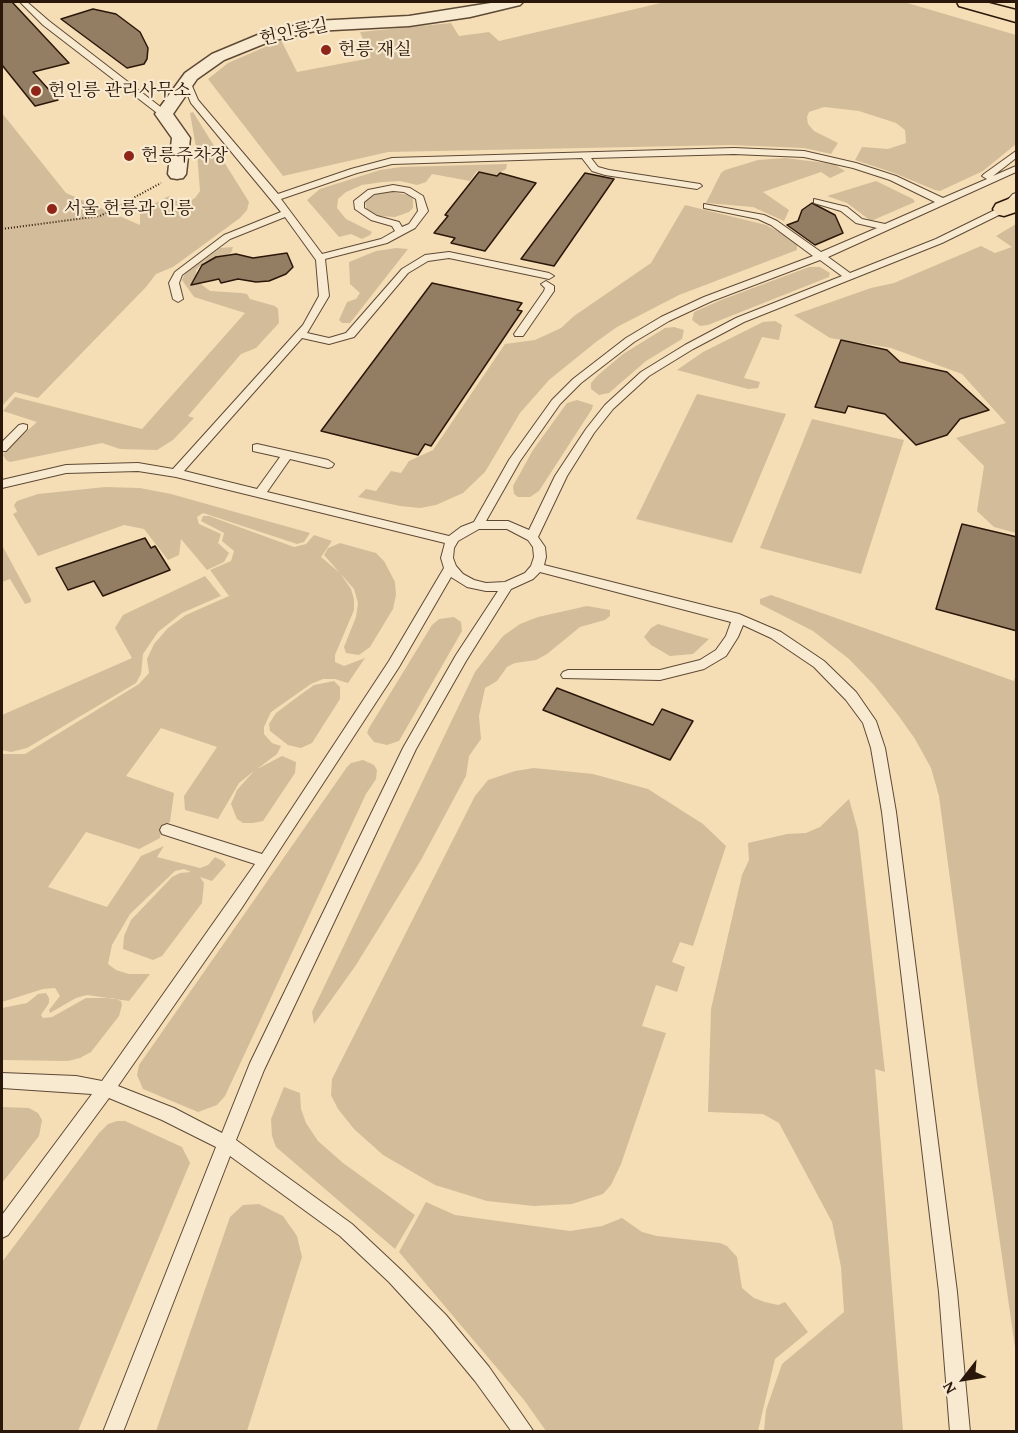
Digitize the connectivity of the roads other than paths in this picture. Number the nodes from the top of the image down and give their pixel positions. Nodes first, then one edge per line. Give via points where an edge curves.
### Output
1 (23, 2) edge
2 (515, 2) edge
3 (966, 2) edge
4 (1011, 15) edge
5 (186, 81) junction
6 (164, 114) junction
7 (1017, 154) edge
8 (585, 155) junction
9 (1017, 169) edge
10 (171, 177) road end
11 (697, 186) dead end
12 (974, 188) junction
13 (276, 198) junction
14 (817, 201) dead end
15 (943, 202) junction
16 (1012, 202) edge
17 (707, 206) dead end
18 (288, 213) junction
19 (886, 227) junction
20 (400, 232) junction
21 (821, 256) junction
22 (320, 258) junction
23 (850, 277) junction
24 (178, 299) dead end
25 (300, 334) junction
26 (519, 334) dead end
27 (22, 427) dead end
28 (2, 448) edge
29 (257, 448) dead end
30 (287, 455) junction
31 (328, 464) dead end
32 (2, 471) edge
33 (176, 473) junction
34 (15, 481) junction
35 (2, 484) edge
36 (259, 494) junction
37 (478, 525) junction
38 (532, 537) junction
39 (452, 541) junction
40 (537, 567) junction
41 (450, 568) junction
42 (507, 586) junction
43 (739, 619) junction
44 (568, 675) dead end
45 (167, 830) dead end
46 (265, 861) junction
47 (2, 1080) edge
48 (106, 1089) junction
49 (227, 1144) junction
50 (2, 1229) edge
51 (113, 1431) edge
52 (524, 1431) edge
53 (960, 1431) edge

1 - 6 lane
2 - 5 street, 헌인릉길 via 442,17 283,32 218,57
3 - 4 main road
5 - 6 street, 헌인릉길
5 - 13 lane via 194,101
6 - 10 street via 181,138
7 - 12 lane
8 - 11 lane via 601,171
8 - 13 lane via 387,162
8 - 15 lane via 734,151 804,154 875,171
9 - 12 lane
12 - 15 lane
13 - 18 lane
14 - 19 lane via 844,209 859,221
15 - 19 lane
16 - 23 lane via 939,241
17 - 21 lane via 767,219
18 - 22 lane
18 - 24 lane via 227,237 178,274 174,283
19 - 21 lane
20 - 20 lane via 412,226 423,210 415,194 400,188 385,189 371,192 359,201 360,209 396,224
20 - 22 lane via 384,241
21 - 23 lane
21 - 37 lane via 708,299 665,320 603,360 556,402 515,460
22 - 25 lane via 324,296
23 - 38 lane via 740,320 645,374 590,431 561,476
25 - 26 lane via 329,341 351,335 411,265 435,257 546,282 549,291
25 - 33 lane
27 - 28 lane
29 - 30 lane
30 - 31 lane
30 - 36 lane
32 - 34 lane
33 - 34 lane via 138,467 86,467
33 - 36 lane
34 - 35 lane
36 - 39 lane
37 - 38 lane via 508,525
37 - 39 lane
38 - 40 lane via 540,557
39 - 41 lane via 447,558
40 - 42 lane via 529,576
40 - 43 lane
41 - 42 lane via 471,584
41 - 46 lane via 394,664
42 - 49 lane via 410,748 256,1068
43 - 44 lane via 722,653 696,667 660,675
43 - 53 lane via 776,635 819,664 860,707 878,747 946,1280
45 - 46 lane
46 - 48 lane
47 - 48 lane via 76,1083
48 - 49 lane
48 - 50 lane
49 - 51 lane
49 - 52 lane via 346,1230 395,1276 439,1322

